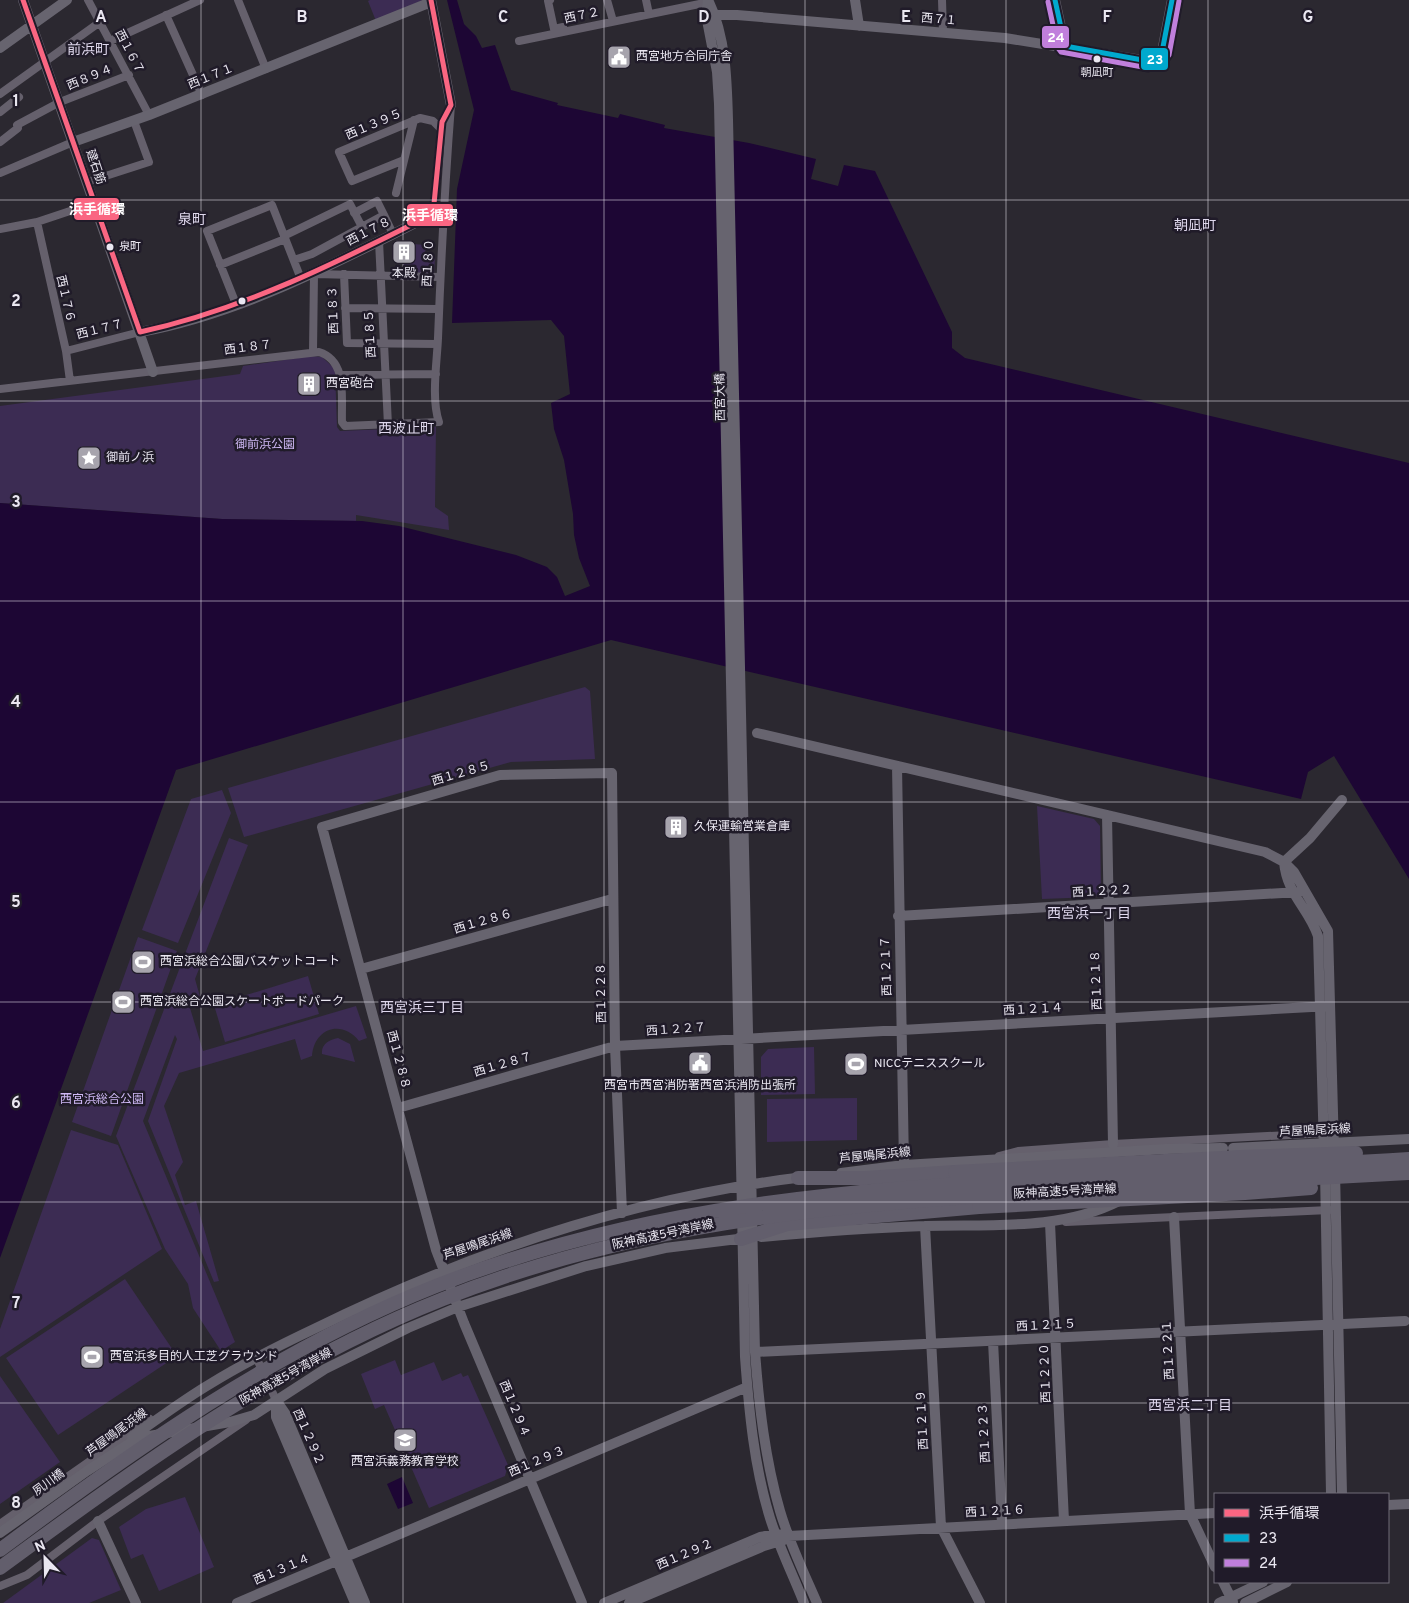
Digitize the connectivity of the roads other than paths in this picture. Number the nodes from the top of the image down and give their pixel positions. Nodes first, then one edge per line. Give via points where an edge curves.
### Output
1 (23, 0) edge
2 (67, 0) edge
3 (88, 0) edge
4 (200, 0) edge
5 (238, 0) edge
6 (550, 0) edge
7 (608, 0) edge
8 (646, 0) edge
9 (854, 0) edge
10 (942, 0) edge
11 (1055, 0) edge
12 (1172, 0) edge
13 (431, 1) edge
14 (709, 1) edge
15 (649, 14) junction
16 (166, 15) junction
17 (711, 15) junction
18 (100, 22) junction
19 (613, 22) junction
20 (33, 25) junction
21 (595, 25) junction
22 (859, 26) junction
23 (943, 32) junction
24 (110, 41) junction
25 (519, 41) dead end
26 (1065, 46) junction
27 (0, 48) edge
28 (46, 61) junction
29 (266, 69) junction
30 (129, 75) junction
31 (0, 94) edge
32 (202, 95) junction
33 (19, 97) dead end
34 (60, 102) junction
35 (451, 105) junction
36 (0, 112) edge
37 (149, 115) junction
38 (414, 120) junction
39 (134, 121) junction
40 (441, 129) junction
41 (0, 142) edge
42 (73, 142) junction
43 (404, 160) junction
44 (0, 174) edge
45 (87, 182) junction
46 (396, 193) dead end
47 (94, 202) junction
48 (354, 213) junction
49 (433, 214) joint
50 (384, 215) junction
51 (36, 222) junction
52 (362, 227) junction
53 (0, 229) edge
54 (394, 234) junction
55 (285, 237) junction
56 (379, 241) junction
57 (294, 260) junction
58 (220, 264) junction
59 (314, 274) junction
60 (344, 274) junction
61 (380, 275) junction
62 (439, 277) junction
63 (301, 279) junction
64 (236, 304) junction
65 (345, 308) junction
66 (381, 309) junction
67 (438, 309) junction
68 (140, 332) junction
69 (383, 343) junction
70 (438, 344) junction
71 (66, 351) junction
72 (312, 351) junction
73 (153, 372) junction
74 (385, 374) junction
75 (436, 374) junction
76 (341, 375) junction
77 (70, 381) junction
78 (0, 389) edge
79 (388, 425) junction
80 (736, 723) junction
81 (757, 733) dead end
82 (897, 766) junction
83 (612, 773) joint
84 (1342, 800) dead end
85 (1107, 815) junction
86 (322, 827) joint
87 (1284, 862) junction
88 (1306, 892) junction
89 (1293, 893) junction
90 (612, 899) junction
91 (1108, 905) junction
92 (898, 916) junction
93 (361, 969) junction
94 (1325, 1007) junction
95 (1111, 1018) junction
96 (902, 1029) junction
97 (750, 1038) junction
98 (738, 1039) junction
99 (615, 1046) junction
100 (398, 1108) junction
101 (1329, 1133) junction
102 (1409, 1140) edge
103 (1113, 1144) junction
104 (1228, 1148) junction
105 (1409, 1153) edge
106 (987, 1160) junction
107 (1409, 1160) edge
108 (904, 1165) junction
109 (1409, 1175) edge
110 (798, 1178) junction
111 (752, 1184) junction
112 (740, 1186) junction
113 (1325, 1210) junction
114 (1336, 1210) junction
115 (622, 1212) junction
116 (1174, 1217) junction
117 (1050, 1223) junction
118 (925, 1226) junction
119 (750, 1236) junction
120 (444, 1270) junction
121 (458, 1307) junction
122 (1405, 1321) dead end
123 (1327, 1324) junction
124 (1339, 1324) junction
125 (1181, 1332) junction
126 (1057, 1338) junction
127 (993, 1341) junction
128 (932, 1345) junction
129 (755, 1352) junction
130 (256, 1357) junction
131 (747, 1387) junction
132 (276, 1400) junction
133 (182, 1402) junction
134 (254, 1414) junction
135 (87, 1471) junction
136 (530, 1478) junction
137 (1332, 1493) edge
138 (1342, 1493) edge
139 (1409, 1504) edge
140 (1389, 1505) edge
141 (1214, 1513) edge
142 (1190, 1514) junction
143 (98, 1521) junction
144 (1064, 1521) junction
145 (0, 1524) edge
146 (1002, 1524) junction
147 (941, 1527) junction
148 (0, 1533) edge
149 (789, 1536) junction
150 (778, 1538) junction
151 (0, 1550) edge
152 (341, 1558) junction
153 (1214, 1565) edge
154 (0, 1568) edge
155 (1224, 1583) edge
156 (1261, 1583) edge
157 (1285, 1583) edge
158 (0, 1586) edge
159 (1232, 1600) edge
160 (136, 1603) edge
161 (237, 1603) edge
162 (355, 1603) edge
163 (366, 1603) edge
164 (582, 1603) edge
165 (604, 1603) edge
166 (629, 1603) edge
167 (804, 1603) edge
168 (817, 1603) edge
169 (980, 1603) edge
170 (1220, 1603) edge
171 (1245, 1603) edge

1 - 20 street, 建石筋
2 - 20 street
3 - 18 street, 西１６７
4 - 16 street
5 - 29 street
6 - 21 street via 554,29 584,22
7 - 19 street
8 - 15 street
9 - 22 street
10 - 23 street
11 - 26 street
12 - 26 street, 西７１ via 1163,49 1158,58 1148,61
13 - 29 street, 西１７１
13 - 35 street
14 - 15 street, 西７２
14 - 17 street
15 - 19 street, 西７２
16 - 24 street
16 - 32 street
17 - 22 street, 西７１
17 - 80 street, 西宮大橋 via 721,71
18 - 24 street, 西１６７
18 - 28 street
19 - 21 street, 西７２
20 - 27 street
20 - 28 street, 建石筋
21 - 25 street, 西７２
22 - 23 street, 西７１
23 - 26 street, 西７１
24 - 30 street, 西１６７
28 - 31 street
28 - 34 street, 建石筋
29 - 32 street, 西１７１
30 - 34 street, 西８９４
30 - 37 street, 西１６７
32 - 37 street, 西１７１
33 - 36 street
34 - 41 street, 西８９４ via 17,125 18,128
34 - 42 street, 建石筋
35 - 40 street, 西１７８
35 - 62 street, 西１８０
37 - 39 street, 西１７１
38 - 40 street, 西１３９５ via 425,118
38 - 43 street
38 - 43 street, 西１３９５ via 339,152 352,181
39 - 42 street, 西１７１
39 - 45 street via 149,162
40 - 49 street, 西１７８
42 - 44 street, 西１７１
42 - 45 street, 建石筋
43 - 46 street
45 - 47 street, 建石筋
47 - 51 street
47 - 68 street, 建石筋
48 - 50 street via 377,201
48 - 52 street
48 - 55 street via 350,204
49 - 54 street, 西１７８
50 - 52 street
50 - 54 street
51 - 53 street
51 - 71 street, 西１７６
52 - 57 street
54 - 56 street, 西１７８
55 - 57 street
55 - 58 street
55 - 58 street via 272,205 207,231
56 - 59 street, 西１７８
56 - 61 street, 西１８５
57 - 63 street
58 - 64 street
59 - 60 street
59 - 63 street, 西１７８
59 - 72 street
60 - 61 street
60 - 65 street, 西１８３
61 - 62 street
61 - 66 street, 西１８５
62 - 67 street, 西１８０
63 - 64 street, 西１７８
64 - 68 street, 西１７８ via 199,319
65 - 66 street
65 - 69 street, 西１８３ via 347,343
66 - 67 street
66 - 69 street, 西１８５
67 - 70 street, 西１８０
68 - 71 street, 西１７７
68 - 73 street, 建石筋
69 - 70 street, 西１８３
69 - 74 street, 西１８５
70 - 75 street, 西１８０
71 - 77 street, 西１７６
72 - 73 street, 西１８７
72 - 76 street via 331,358
73 - 77 street, 西１８７
74 - 75 street
74 - 76 street
74 - 79 street, 西１８５
75 - 79 street, 西１８０ via 439,422
76 - 79 street via 343,425
77 - 78 street, 西１８７
80 - 97 street
80 - 98 street
81 - 82 street
82 - 85 street
82 - 92 street, 西１２１７
83 - 86 street, 西１２８５ via 500,775
83 - 90 street, 西１２２８
84 - 87 street via 1310,838
85 - 87 street via 1265,852
85 - 91 street, 西１２１８
86 - 93 street, 西１２８８
87 - 88 street
87 - 89 street via 1286,879
88 - 89 street, 西１２２２
88 - 94 street via 1328,931
89 - 91 street, 西１２２２
89 - 94 street via 1318,936
90 - 93 street, 西１２８６
90 - 99 street, 西１２２８
91 - 92 street, 西１２２２
91 - 95 street, 西１２１８
92 - 96 street, 西１２１７
93 - 100 street, 西１２８８
94 - 95 street, 西１２１４
94 - 101 street
95 - 96 street, 西１２１４
95 - 103 street, 西１２１８
96 - 97 street, 西１２１４
96 - 108 street, 西１２１７
97 - 98 street, 西１２１４
97 - 111 street
98 - 99 street, 西１２２７
98 - 112 street
99 - 100 street, 西１２８７
99 - 115 street, 西１２２８
100 - 120 street, 西１２８８
101 - 103 street
101 - 113 street
101 - 114 street
102 - 104 street, 芦屋鳴尾浜線, bridge
103 - 106 street via 1018,1151
104 - 106 street, 芦屋鳴尾浜線
104 - 117 street, 芦屋鳴尾浜線 via 1203,1156 1104,1209
105 - 110 highway, bridge via 1240,1157 866,1178
106 - 108 street, 芦屋鳴尾浜線
107 - 151 highway, 阪神高速5号湾岸線, bridge via 836,1193 710,1210 593,1235 437,1286 280,1361 117,1465
108 - 110 street, 芦屋鳴尾浜線
109 - 119 highway, bridge via 1245,1193 979,1207 787,1224
109 - 154 highway, 阪神高速5号湾岸線, bridge via 835,1207 711,1224 596,1249 442,1300 287,1374 126,1476
110 - 111 street, 芦屋鳴尾浜線
111 - 112 street, 芦屋鳴尾浜線
111 - 119 street
112 - 115 street, 芦屋鳴尾浜線
112 - 119 street
113 - 114 street
113 - 116 street
113 - 123 street
114 - 124 street
115 - 120 street, 芦屋鳴尾浜線
116 - 117 street
116 - 125 street, 西１２２１
117 - 118 street, 芦屋鳴尾浜線
117 - 126 street, 西１２２０
118 - 119 street, 芦屋鳴尾浜線
118 - 128 street, 西１２１９
119 - 121 street, 芦屋鳴尾浜線 via 665,1248 586,1266
119 - 129 street
119 - 131 street
120 - 121 street, 西１２８８
120 - 130 street, 芦屋鳴尾浜線
121 - 132 street, 芦屋鳴尾浜線 via 325,1369
121 - 136 street, 西１２９４
122 - 124 street, 西１２１５
123 - 124 street, 西１２１５
123 - 125 street, 西１２１５
123 - 137 street
124 - 138 street
125 - 126 street, 西１２１５
125 - 142 street, 西１２２１
126 - 127 street, 西１２１５
126 - 144 street, 西１２２０
127 - 128 street, 西１２１５
127 - 146 street, 西１２２３
128 - 129 street, 西１２１５
128 - 147 street, 西１２１９
129 - 149 street via 768,1456
130 - 132 street
130 - 133 street, 芦屋鳴尾浜線
131 - 136 street, 西１２９３
131 - 150 street via 756,1458
132 - 134 street, 芦屋鳴尾浜線
132 - 152 street, 西１２９２ via 276,1417
133 - 135 street, 芦屋鳴尾浜線
133 - 145 street via 155,1414
134 - 135 street, 芦屋鳴尾浜線 via 230,1422 138,1438
134 - 143 street
135 - 148 street, 夙川橋
136 - 152 street, 西１２９３
136 - 164 street, 西１２９４
139 - 140 street
141 - 142 street, 西１２１６
142 - 144 street, 西１２１６
142 - 153 street, 西１２２１
143 - 158 street via 26,1575
143 - 160 street
144 - 146 street, 西１２１６
146 - 147 street, 西１２１６
147 - 149 street, 西１２１６
147 - 169 street, 西１２１９
149 - 150 street, 西１２１６
149 - 168 street
150 - 165 street, 西１２９２ via 760,1537
150 - 166 street, 西１２９２
150 - 167 street
152 - 161 street, 西１３１４
152 - 162 street, 西１２９２
152 - 163 street, 西１２９２
155 - 159 street
156 - 159 street
157 - 171 street
159 - 170 street

